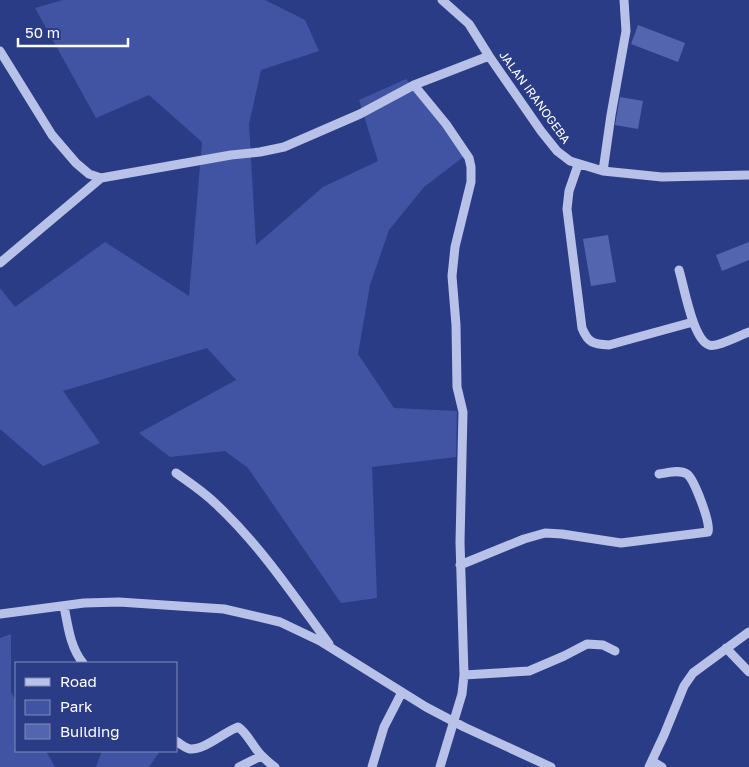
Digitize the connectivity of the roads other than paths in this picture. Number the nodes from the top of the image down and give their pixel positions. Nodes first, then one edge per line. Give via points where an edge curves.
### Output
1 (442, 0) edge
2 (624, 0) edge
3 (0, 51) edge
4 (489, 56) junction
5 (414, 85) junction
6 (578, 165) junction
7 (603, 171) junction
8 (749, 175) edge
9 (100, 178) junction
10 (0, 263) edge
11 (679, 270) dead end
12 (693, 322) junction
13 (749, 332) edge
14 (176, 473) dead end
15 (659, 474) dead end
16 (460, 565) junction
17 (64, 606) junction
18 (0, 614) edge
19 (749, 632) edge
20 (332, 648) junction
21 (726, 648) junction
22 (615, 651) dead end
23 (82, 662) edge
24 (749, 672) edge
25 (464, 675) junction
26 (402, 692) junction
27 (454, 722) junction
28 (178, 742) edge
29 (261, 756) junction
30 (650, 764) edge
31 (239, 767) edge
32 (275, 767) edge
33 (372, 767) edge
34 (440, 767) edge
35 (551, 767) edge
36 (662, 767) edge

1 - 4 street, JALAN IRANOGEBA via 469,24
2 - 7 street via 626,31
3 - 9 street via 52,135 76,163
4 - 5 street
4 - 6 street, JALAN IRANOGEBA via 557,151
5 - 9 street via 360,114 284,147
5 - 16 street via 446,124 469,158 471,167 472,182 455,247 452,276 457,387 463,412
6 - 7 street, JALAN IRANOGEBA
6 - 12 street via 567,209 582,328 586,337 594,344 609,345
7 - 8 street, JALAN IRANOGEBA via 662,177
9 - 10 street
11 - 12 street
12 - 13 street via 709,346
14 - 20 street via 215,502 236,524 271,565
15 - 16 street via 682,472 691,478 709,523 708,532 621,543 545,533
16 - 25 street
17 - 18 street
17 - 20 street via 119,602 224,609 280,622
17 - 23 street via 70,637
19 - 21 street
20 - 26 street
21 - 24 street
21 - 30 street via 693,673 684,686
22 - 25 street via 603,645 587,644 529,671
25 - 27 street
26 - 27 street
26 - 33 street via 384,727
27 - 34 street
27 - 35 street
28 - 29 street via 186,748 200,747 238,727
29 - 31 street
29 - 32 street
30 - 36 street

